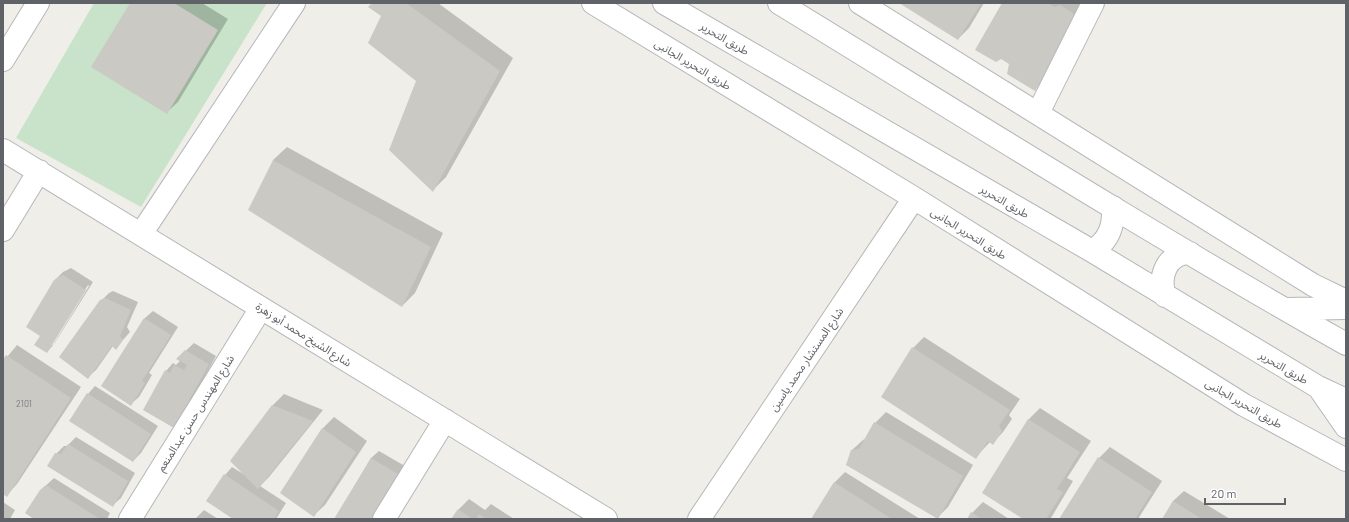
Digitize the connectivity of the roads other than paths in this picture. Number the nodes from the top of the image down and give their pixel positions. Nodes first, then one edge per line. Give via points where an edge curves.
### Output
1 (38, 3) edge
2 (294, 3) edge
3 (593, 3) edge
4 (664, 3) edge
5 (779, 3) edge
6 (860, 3) edge
7 (1093, 3) edge
8 (3, 60) edge
9 (1038, 113) junction
10 (3, 150) edge
11 (39, 171) junction
12 (914, 198) junction
13 (1113, 207) junction
14 (3, 230) edge
15 (141, 234) junction
16 (1092, 251) junction
17 (1190, 253) junction
18 (1165, 296) junction
19 (1346, 302) edge
20 (261, 308) junction
21 (1346, 308) edge
22 (1285, 310) junction
23 (1346, 344) edge
24 (1318, 388) junction
25 (1346, 400) edge
26 (445, 420) junction
27 (1346, 427) edge
28 (1346, 460) edge
29 (130, 519) edge
30 (384, 519) edge
31 (606, 519) edge
32 (699, 519) edge

1 - 8 street
2 - 15 street
3 - 12 street, طريق التحرير الجانبى
4 - 16 street, طريق التحرير
5 - 13 street
6 - 9 street
7 - 9 street
9 - 19 street via 1313,285
10 - 11 street, شارع الشيخ محمد أبو زهرة
11 - 14 street
11 - 15 street, شارع الشيخ محمد أبو زهرة
12 - 28 street, طريق التحرير الجانبى via 1244,404
12 - 32 street, شارع المستشار محمد ياسين
13 - 16 street via 1111,232 1100,247
13 - 17 street
15 - 20 street, شارع الشيخ محمد أبو زهرة
16 - 18 street, طريق التحرير
17 - 18 street via 1181,253 1168,264 1162,279
17 - 22 street
18 - 24 street, طريق التحرير
20 - 26 street, شارع الشيخ محمد أبو زهرة
20 - 29 street, شارع المهندس حسن عبدالمنعم
21 - 22 street
22 - 23 street
24 - 25 street, طريق التحرير
24 - 27 street
26 - 30 street
26 - 31 street, شارع الشيخ محمد أبو زهرة

